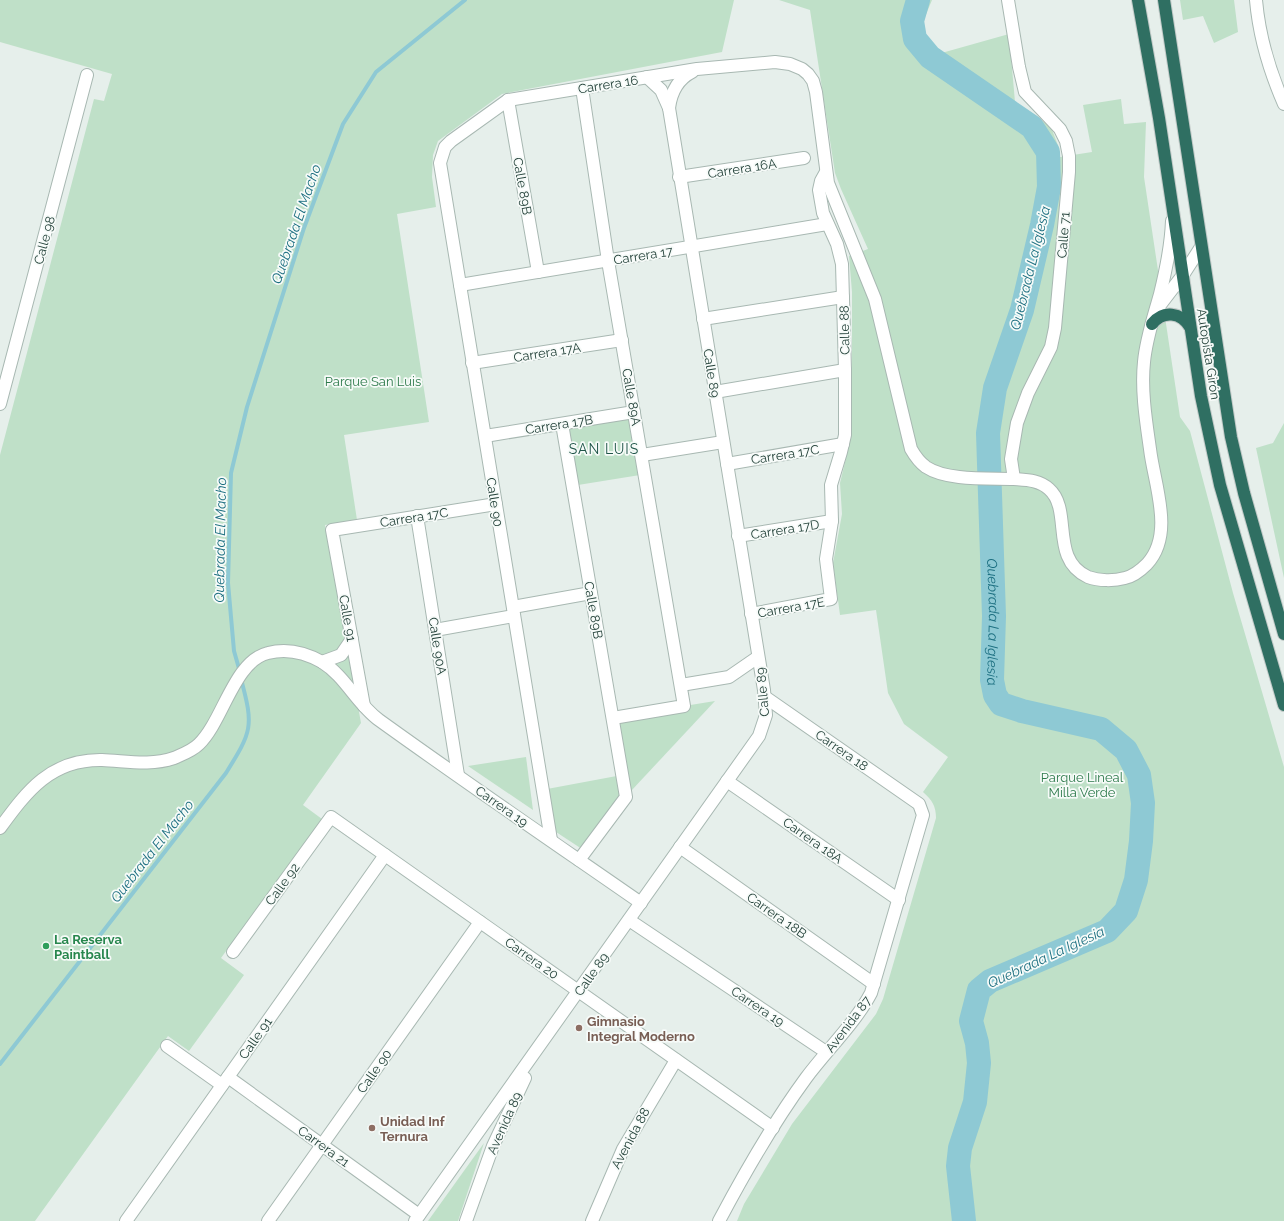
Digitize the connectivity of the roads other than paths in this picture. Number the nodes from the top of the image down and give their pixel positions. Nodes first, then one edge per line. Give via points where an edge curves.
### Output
1 (1008, 0) edge
2 (1138, 0) edge
3 (1164, 0) edge
4 (1256, 0) edge
5 (697, 69) junction
6 (87, 75) dead end
7 (647, 77) junction
8 (582, 88) junction
9 (508, 100) junction
10 (1284, 104) edge
11 (668, 108) junction
12 (804, 158) dead end
13 (440, 163) joint
14 (826, 172) junction
15 (679, 177) junction
16 (1173, 208) junction
17 (827, 224) junction
18 (1201, 246) junction
19 (691, 247) junction
20 (608, 260) junction
21 (538, 272) junction
22 (1183, 275) junction
23 (460, 285) junction
24 (843, 297) junction
25 (703, 319) junction
26 (1152, 324) junction
27 (1190, 328) junction
28 (622, 340) junction
29 (472, 364) junction
30 (845, 370) junction
31 (715, 392) junction
32 (0, 404) edge
33 (634, 412) junction
34 (562, 424) junction
35 (484, 436) junction
36 (723, 442) junction
37 (843, 444) junction
38 (642, 456) junction
39 (727, 464) junction
40 (1014, 480) junction
41 (496, 504) junction
42 (417, 516) junction
43 (832, 521) junction
44 (332, 530) joint
45 (738, 536) junction
46 (591, 593) junction
47 (831, 599) joint
48 (513, 612) junction
49 (751, 614) junction
50 (435, 630) junction
51 (1284, 634) edge
52 (352, 639) junction
53 (758, 657) junction
54 (322, 662) junction
55 (681, 685) junction
56 (765, 696) junction
57 (1284, 705) edge
58 (364, 706) junction
59 (613, 718) junction
60 (458, 775) junction
61 (727, 781) junction
62 (919, 804) joint
63 (331, 817) joint
64 (0, 828) edge
65 (551, 840) junction
66 (680, 847) junction
67 (385, 855) junction
68 (579, 860) junction
69 (899, 900) junction
70 (641, 903) junction
71 (629, 920) junction
72 (480, 922) junction
73 (233, 952) dead end
74 (874, 984) junction
75 (579, 991) junction
76 (552, 1030) junction
77 (167, 1046) dead end
78 (826, 1052) junction
79 (676, 1060) junction
80 (225, 1081) junction
81 (773, 1128) junction
82 (322, 1145) junction
83 (417, 1218) edge
84 (126, 1221) edge
85 (268, 1221) edge
86 (466, 1221) edge
87 (592, 1221) edge
88 (719, 1221) edge

1 - 40 street, Calle 71 via 1025,92 1060,129 1069,156 1055,328 1051,348 1028,393 1017,423 1011,460
2 - 16 highway, Autopista Girón
3 - 18 highway, Autopista Girón
4 - 10 street via 1268,59
5 - 7 street, Carrera 16
5 - 11 street, Calle 89 via 677,84
5 - 14 street, Carrera 16 via 775,62 802,69 813,81 816,92
6 - 32 street, Calle 98
7 - 8 street, Carrera 16
7 - 11 street, Calle 89 via 661,90
8 - 9 street, Carrera 16
8 - 20 street, Calle 89A
9 - 13 street, Carrera 16 via 451,141 445,147
9 - 21 street, Calle 89B
11 - 15 street, Calle 89
12 - 15 street, Carrera 16A
13 - 23 street, Calle 90
14 - 17 street, Calle 88 via 818,190 822,213
14 - 40 street via 836,206 875,299 911,449 921,463 935,472
15 - 19 street, Calle 89
16 - 22 highway, Autopista Girón
16 - 26 street via 1167,262
17 - 19 street, Carrera 17
17 - 24 street, Calle 88 via 840,254
18 - 22 street
18 - 51 highway, Autopista Girón via 1231,437
19 - 20 street, Carrera 17
19 - 25 street, Calle 89
20 - 21 street, Carrera 17
20 - 28 street, Calle 89A
21 - 23 street, Carrera 17
22 - 26 street via 1163,300
22 - 27 highway, Autopista Girón
23 - 29 street, Calle 90
24 - 25 street
24 - 30 street, Calle 88
25 - 31 street, Calle 89
26 - 27 highway via 1160,316 1172,314 1183,318
26 - 40 street via 1144,363 1143,385 1161,534 1158,548 1141,571 1116,580 1089,577 1079,571 1068,557 1058,507 1050,490 1035,482
27 - 57 highway, Autopista Girón via 1220,485
28 - 29 street, Carrera 17A
28 - 33 street, Calle 89A
29 - 35 street, Calle 90
30 - 31 street
30 - 37 street, Calle 88
31 - 36 street, Calle 89
33 - 34 street, Carrera 17B
33 - 38 street, Calle 89A
34 - 35 street, Carrera 17B
34 - 46 street, Calle 89B
35 - 41 street, Calle 90
36 - 38 street
36 - 39 street, Calle 89
37 - 39 street, Carrera 17C
37 - 43 street, Calle 88 via 831,485
38 - 55 street, Calle 89A
39 - 45 street, Calle 89
41 - 42 street, Carrera 17C
41 - 48 street, Calle 90
42 - 44 street, Carrera 17C
42 - 50 street, Calle 90A
43 - 45 street, Carrera 17D
43 - 47 street, Calle 88 via 826,558
44 - 52 street, Calle 91
45 - 49 street, Calle 89
46 - 48 street
46 - 59 street, Calle 89B
47 - 49 street, Carrera 17E
48 - 50 street
48 - 65 street, Calle 90
49 - 53 street, Calle 89
50 - 60 street, Calle 90A
52 - 54 street via 341,655
52 - 58 street, Calle 91
53 - 55 street via 729,677
53 - 56 street, Calle 89
54 - 58 street, Carrera 19
54 - 64 street, Carrera 19 via 304,654 285,650 255,658 235,684 209,731 199,744 187,753 151,763 87,761 59,769 33,785
55 - 59 street, Calle 89A via 684,706
56 - 61 street, Calle 89 via 766,715 763,728
56 - 62 street, Carrera 18
58 - 60 street, Carrera 19
59 - 68 street, Calle 89B via 626,797
60 - 65 street, Carrera 19
61 - 66 street, Calle 89
61 - 69 street, Carrera 18A
62 - 69 street, Avenida 87 via 923,815 922,823
63 - 67 street, Carrera 20
63 - 73 street, Calle 92
65 - 68 street, Carrera 19
66 - 70 street, Calle 89
66 - 74 street, Carrera 18B
67 - 72 street, Carrera 20
67 - 80 street, Calle 91
68 - 70 street, Carrera 19
69 - 74 street, Avenida 87
70 - 71 street, Calle 89
71 - 75 street, Calle 89
71 - 78 street, Carrera 19
72 - 75 street, Carrera 20
72 - 82 street, Calle 90
74 - 78 street, Avenida 87 via 860,1012
75 - 76 street, Calle 89
75 - 79 street, Carrera 20
76 - 83 street, Calle 89
76 - 86 street, Avenida 89 via 510,1106
77 - 80 street, Carrera 21
78 - 81 street, Avenida 87
79 - 81 street, Carrera 20
79 - 87 street, Avenida 88 via 623,1149
80 - 82 street, Carrera 21
80 - 84 street, Calle 91
81 - 88 street, Avenida 87
82 - 83 street, Carrera 21
82 - 85 street, Calle 90

